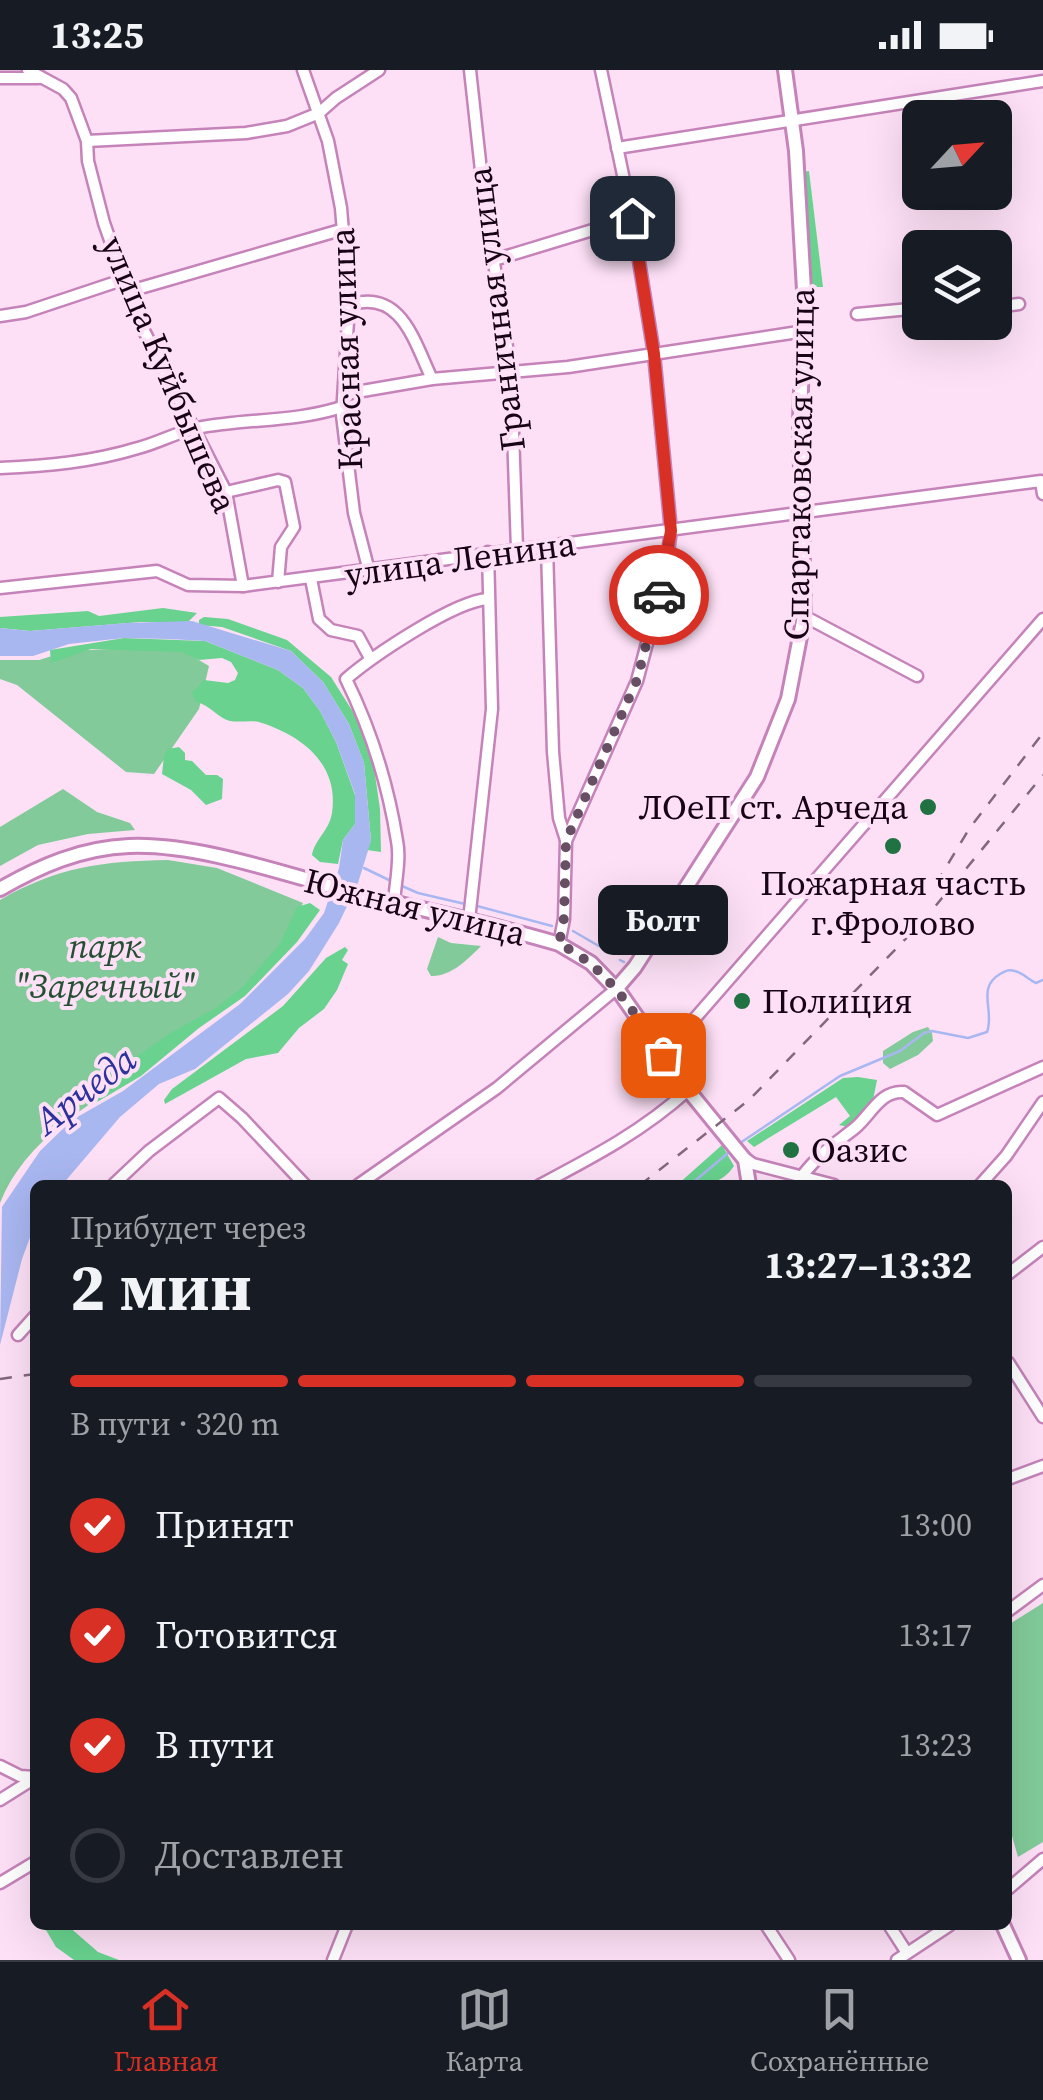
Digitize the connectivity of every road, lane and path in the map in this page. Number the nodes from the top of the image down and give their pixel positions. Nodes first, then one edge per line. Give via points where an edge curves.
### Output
1 (28, 70) edge
2 (302, 70) edge
3 (378, 70) edge
4 (470, 70) edge
5 (602, 70) edge
6 (785, 70) edge
7 (0, 78) edge
8 (40, 78) junction
9 (1043, 80) edge
10 (319, 114) junction
11 (792, 121) junction
12 (87, 141) junction
13 (617, 148) junction
14 (632, 218) junction
15 (344, 228) junction
16 (494, 260) junction
17 (128, 285) junction
18 (1019, 304) dead end
19 (349, 305) junction
20 (1012, 305) edge
21 (902, 310) edge
22 (857, 314) dead end
23 (0, 316) edge
24 (805, 331) junction
25 (654, 354) junction
26 (510, 372) junction
27 (432, 379) junction
28 (345, 394) junction
29 (342, 407) junction
30 (193, 428) junction
31 (0, 468) edge
32 (1041, 481) edge
33 (226, 492) junction
34 (1043, 494) edge
35 (804, 513) junction
36 (671, 531) junction
37 (547, 548) junction
38 (517, 549) junction
39 (488, 552) junction
40 (370, 571) junction
41 (311, 579) junction
42 (278, 582) junction
43 (243, 586) junction
44 (0, 588) edge
45 (488, 599) junction
46 (804, 616) junction
47 (1043, 619) edge
48 (370, 658) junction
49 (917, 676) dead end
50 (566, 841) junction
51 (0, 890) edge
52 (387, 901) junction
53 (468, 920) junction
54 (559, 944) junction
55 (616, 989) junction
56 (663, 1055) junction
57 (1043, 1067) edge
58 (688, 1090) junction
59 (1043, 1102) edge
60 (742, 1156) junction
61 (802, 1176) junction
62 (118, 1180) edge
63 (300, 1180) edge
64 (365, 1180) edge
65 (550, 1180) edge
66 (748, 1180) edge
67 (816, 1180) edge
68 (984, 1180) edge
69 (1043, 1247) edge
70 (1012, 1271) edge
71 (30, 1321) edge
72 (30, 1335) edge
73 (1012, 1368) edge
74 (1043, 1417) edge
75 (1043, 1466) edge
76 (1012, 1478) edge
77 (1043, 1585) edge
78 (1012, 1608) edge
79 (0, 1766) edge
80 (30, 1777) edge
81 (30, 1780) edge
82 (0, 1800) edge
83 (1043, 1858) edge
84 (30, 1865) edge
85 (0, 1883) edge
86 (1012, 1885) edge
87 (344, 1930) edge
88 (769, 1930) edge
89 (892, 1930) edge
90 (943, 1930) edge
91 (1005, 1930) edge
92 (907, 1953) junction
93 (333, 1960) edge
94 (789, 1960) edge
95 (897, 1960) edge
96 (1019, 1960) edge

1 - 8 street, улица Куйбышева
2 - 10 street, Красная улица
3 - 10 street
4 - 16 street, Граничная улица
5 - 13 street
6 - 11 main road, Спартаковская улица
7 - 8 street
8 - 12 street, улица Куйбышева via 71,98
9 - 11 street
10 - 12 street via 246,133
10 - 15 street, Красная улица
11 - 13 street
11 - 24 main road, Спартаковская улица
12 - 17 street, улица Куйбышева via 104,223
13 - 14 street
14 - 16 street
14 - 25 street
15 - 17 street
15 - 19 street, Красная улица
16 - 26 street, Граничная улица
17 - 23 street
17 - 30 street, улица Куйбышева
18 - 20 street
19 - 27 street via 375,301 398,312
19 - 28 street, Красная улица
21 - 22 street
24 - 25 street
24 - 35 main road, Спартаковская улица
25 - 26 street
25 - 36 street
26 - 27 street
26 - 38 street, Граничная улица
27 - 28 street
28 - 29 street, Красная улица
29 - 30 street via 281,421
29 - 40 street, Красная улица via 354,513
30 - 31 street via 64,465
30 - 33 street, улица Куйбышева
32 - 34 street
32 - 35 street, улица Ленина
33 - 42 street via 285,482 294,528 282,547
33 - 43 street, улица Куйбышева
35 - 36 street, улица Ленина
35 - 46 main road, Спартаковская улица
36 - 37 street, улица Ленина
36 - 50 street via 637,680
37 - 38 street, улица Ленина
37 - 50 street via 553,752
38 - 39 street, улица Ленина
39 - 40 street, улица Ленина
39 - 45 street
40 - 41 street, улица Ленина
41 - 42 street, улица Ленина
41 - 48 street via 319,620 358,636
42 - 43 street, улица Ленина
43 - 44 street, улица Ленина via 188,585 157,571
45 - 48 street via 462,604
45 - 53 street via 492,709
46 - 49 street
46 - 55 main road, Спартаковская улица via 788,698 757,778
47 - 56 street
48 - 52 street via 346,679 386,782 398,842
50 - 54 street
51 - 52 main road, Южная улица via 57,860 129,846 192,852
52 - 53 main road, Южная улица
53 - 54 main road, Южная улица
54 - 55 main road, Южная улица
55 - 56 main road, Южная улица
55 - 64 street via 497,1088
56 - 58 main road, Южная улица
57 - 61 street via 936,1115 904,1092 890,1094 820,1152
58 - 60 main road, Южная улица
58 - 65 street via 656,1119
59 - 68 street
60 - 61 street
60 - 66 main road
61 - 67 street
62 - 63 street via 220,1098
69 - 70 street
71 - 72 street via 18,1334
73 - 74 street
75 - 76 street
77 - 78 street
79 - 80 street
81 - 82 street
83 - 86 street
84 - 85 street
87 - 93 street
88 - 94 street
89 - 92 street
90 - 92 street
91 - 96 main road
92 - 95 street

